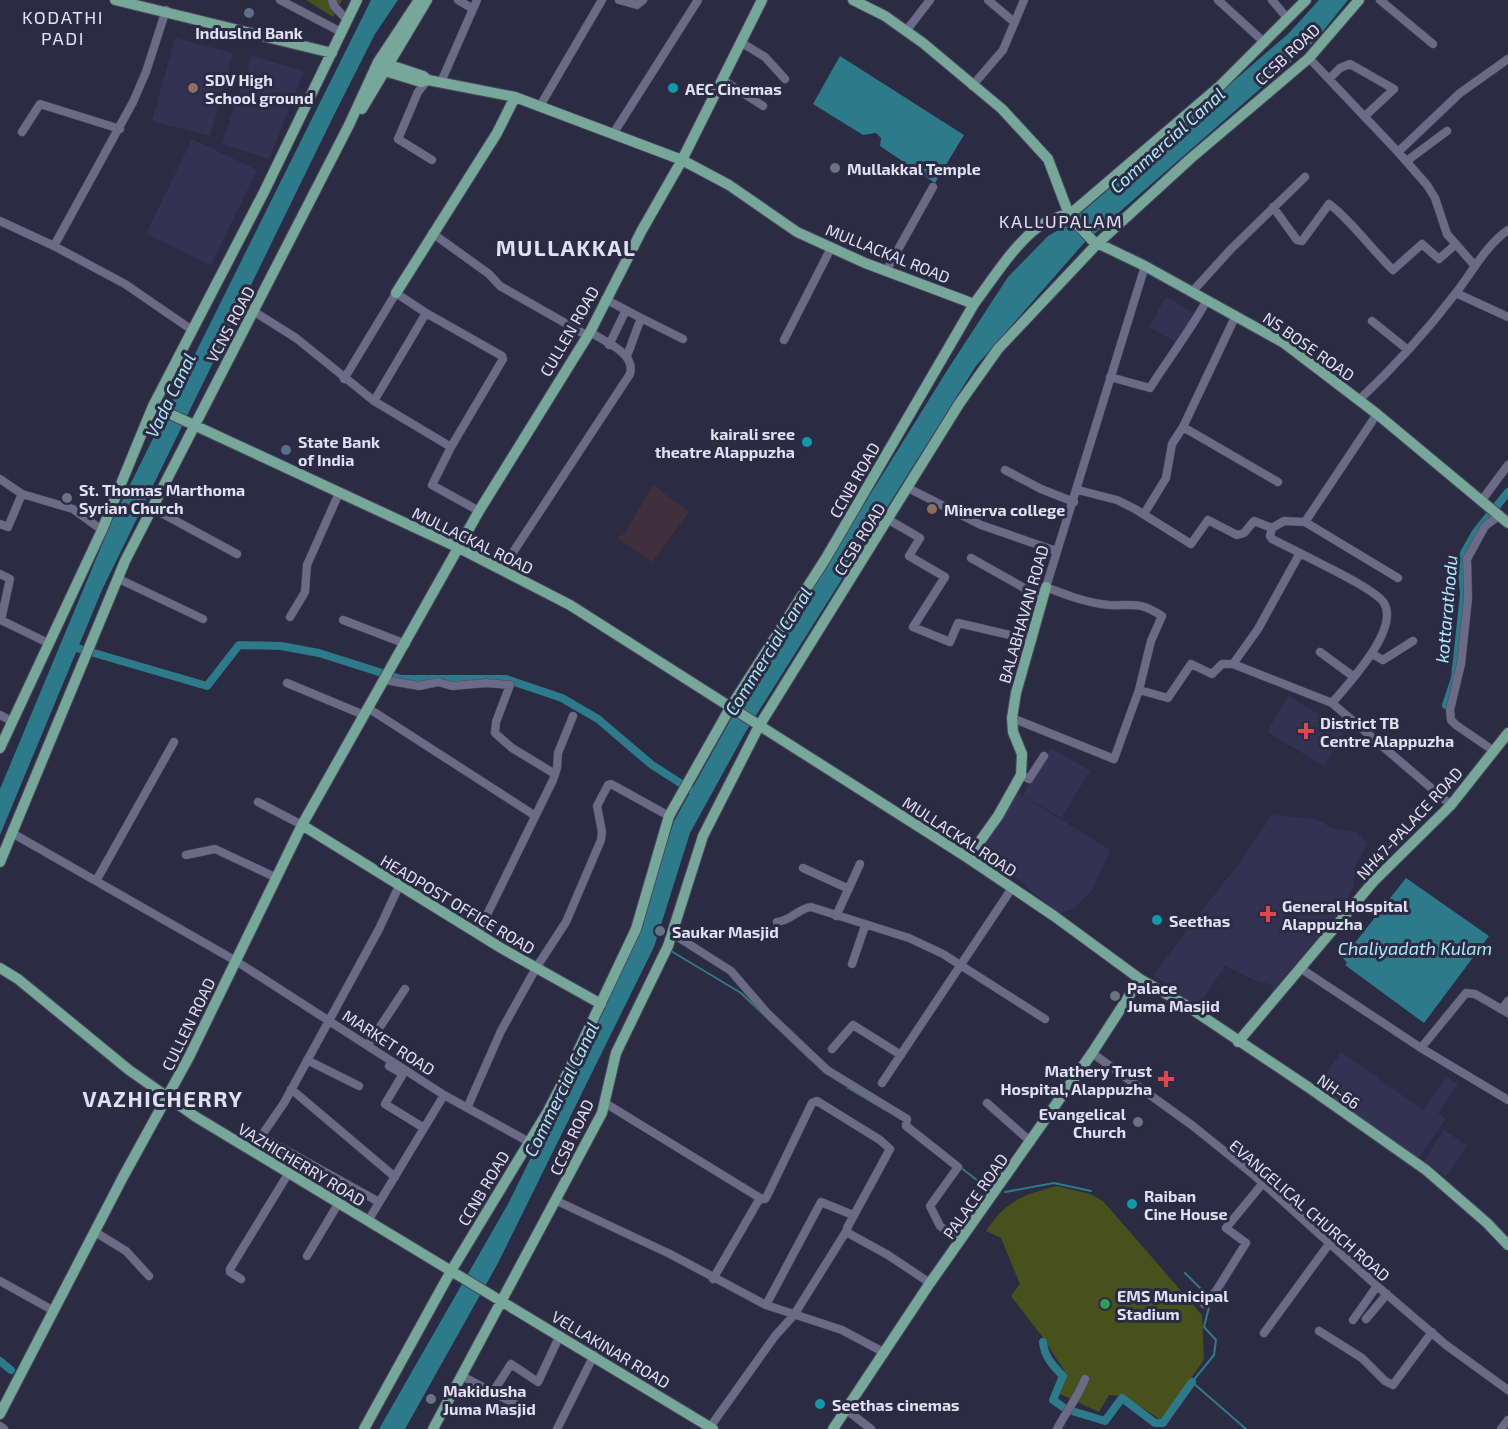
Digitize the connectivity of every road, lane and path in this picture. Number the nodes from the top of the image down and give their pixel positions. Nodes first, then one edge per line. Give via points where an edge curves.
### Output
1 (115, 0) edge
2 (280, 0) edge
3 (332, 0) edge
4 (357, 0) edge
5 (419, 0) edge
6 (428, 0) edge
7 (458, 0) edge
8 (477, 0) edge
9 (602, 0) edge
10 (620, 0) edge
11 (643, 0) edge
12 (698, 0) edge
13 (762, 0) edge
14 (853, 0) edge
15 (930, 0) edge
16 (988, 0) edge
17 (1024, 0) edge
18 (1218, 0) edge
19 (1272, 0) edge
20 (1306, 0) edge
21 (1359, 0) edge
22 (1380, 0) edge
23 (473, 9) junction
24 (166, 10) junction
25 (1288, 19) junction
26 (347, 20) junction
27 (1014, 22) junction
28 (906, 31) junction
29 (341, 32) junction
30 (742, 43) junction
31 (1265, 44) junction
32 (1433, 44) dead end
33 (332, 53) junction
34 (1310, 58) junction
35 (1508, 59) edge
36 (381, 66) junction
37 (785, 79) dead end
38 (1329, 79) junction
39 (428, 80) junction
40 (723, 80) junction
41 (441, 82) junction
42 (972, 86) junction
43 (515, 97) junction
44 (540, 106) junction
45 (763, 106) dead end
46 (1365, 116) junction
47 (120, 129) junction
48 (1447, 131) dead end
49 (22, 132) dead end
50 (614, 134) junction
51 (1398, 152) junction
52 (432, 160) dead end
53 (682, 160) junction
54 (1408, 160) junction
55 (1305, 177) dead end
56 (933, 187) dead end
57 (1273, 207) junction
58 (1069, 215) junction
59 (0, 221) edge
60 (1508, 230) edge
61 (432, 233) junction
62 (1095, 242) junction
63 (1456, 244) junction
64 (54, 246) junction
65 (831, 248) junction
66 (1145, 266) junction
67 (1475, 266) junction
68 (886, 271) junction
69 (396, 292) junction
70 (1192, 292) junction
71 (1456, 293) junction
72 (605, 299) junction
73 (1207, 300) junction
74 (974, 304) junction
75 (626, 310) junction
76 (253, 311) junction
77 (426, 313) junction
78 (1236, 315) junction
79 (1508, 317) edge
80 (641, 318) junction
81 (1372, 321) dead end
82 (192, 330) junction
83 (589, 334) junction
84 (683, 339) dead end
85 (784, 340) dead end
86 (609, 345) junction
87 (1408, 350) junction
88 (627, 356) junction
89 (1110, 377) junction
90 (344, 379) junction
91 (1359, 400) junction
92 (374, 401) junction
93 (155, 407) junction
94 (1377, 414) junction
95 (192, 424) junction
96 (1183, 427) junction
97 (451, 447) junction
98 (1508, 465) edge
99 (1005, 470) dead end
100 (0, 479) edge
101 (1278, 482) dead end
102 (908, 488) junction
103 (1078, 490) junction
104 (22, 494) junction
105 (339, 494) junction
106 (1074, 502) junction
107 (1485, 503) junction
108 (152, 508) junction
109 (479, 511) junction
110 (1144, 514) junction
111 (1502, 517) edge
112 (889, 520) junction
113 (1305, 522) junction
114 (0, 524) edge
115 (1272, 528) junction
116 (102, 530) junction
117 (459, 548) junction
118 (1056, 551) junction
119 (1299, 553) junction
120 (237, 554) dead end
121 (970, 558) dead end
122 (502, 569) junction
123 (0, 574) edge
124 (1398, 578) dead end
125 (119, 579) junction
126 (1046, 587) junction
127 (1042, 598) junction
128 (290, 617) dead end
129 (203, 619) dead end
130 (343, 620) dead end
131 (1032, 640) junction
132 (1413, 641) dead end
133 (48, 643) junction
134 (406, 644) junction
135 (1320, 652) dead end
136 (1372, 654) junction
137 (1233, 664) junction
138 (388, 675) junction
139 (1354, 677) junction
140 (288, 682) dead end
141 (1139, 690) junction
142 (1332, 703) junction
143 (731, 709) junction
144 (366, 712) junction
145 (0, 715) edge
146 (573, 716) dead end
147 (1012, 718) junction
148 (11, 721) junction
149 (758, 725) junction
150 (1508, 733) edge
151 (174, 742) dead end
152 (0, 748) edge
153 (1494, 751) junction
154 (1044, 756) dead end
155 (555, 774) junction
156 (1021, 774) junction
157 (258, 802) dead end
158 (1451, 804) junction
159 (534, 815) junction
160 (669, 816) junction
161 (302, 825) junction
162 (12, 833) junction
163 (186, 855) dead end
164 (968, 858) junction
165 (0, 862) edge
166 (860, 864) dead end
167 (803, 868) dead end
168 (277, 878) junction
169 (96, 881) junction
170 (399, 886) junction
171 (1012, 888) junction
172 (849, 889) junction
173 (836, 916) junction
174 (777, 922) dead end
175 (865, 926) junction
176 (478, 933) junction
177 (673, 934) junction
178 (236, 962) junction
179 (852, 964) dead end
180 (961, 965) junction
181 (0, 968) edge
182 (536, 968) junction
183 (1300, 968) junction
184 (1140, 978) junction
185 (405, 989) dead end
186 (1508, 1001) edge
187 (601, 1004) junction
188 (1505, 1011) edge
189 (329, 1019) junction
190 (1045, 1019) dead end
191 (1238, 1042) junction
192 (368, 1044) junction
193 (1421, 1048) junction
194 (832, 1049) dead end
195 (1092, 1053) junction
196 (901, 1055) junction
197 (307, 1060) junction
198 (389, 1066) dead end
199 (882, 1083) dead end
200 (359, 1086) dead end
201 (291, 1089) junction
202 (444, 1095) junction
203 (168, 1097) junction
204 (1508, 1100) edge
205 (604, 1103) junction
206 (987, 1103) dead end
207 (467, 1108) junction
208 (424, 1128) junction
209 (262, 1137) junction
210 (529, 1142) junction
211 (1031, 1142) junction
212 (251, 1151) junction
213 (288, 1174) junction
214 (395, 1177) junction
215 (1263, 1183) junction
216 (759, 1198) junction
217 (557, 1201) junction
218 (379, 1202) junction
219 (338, 1204) junction
220 (853, 1215) junction
221 (368, 1221) junction
222 (847, 1230) junction
223 (95, 1232) junction
224 (960, 1242) junction
225 (1329, 1244) junction
226 (1508, 1245) edge
227 (307, 1256) dead end
228 (455, 1273) junction
229 (149, 1276) dead end
230 (241, 1279) dead end
231 (713, 1279) junction
232 (0, 1281) edge
233 (930, 1283) junction
234 (1377, 1286) junction
235 (1387, 1294) junction
236 (493, 1296) joint
237 (503, 1302) junction
238 (1204, 1304) dead end
239 (766, 1305) junction
240 (54, 1311) junction
241 (794, 1315) junction
242 (1366, 1319) dead end
243 (1353, 1320) dead end
244 (1319, 1331) dead end
245 (1432, 1332) junction
246 (1264, 1333) dead end
247 (560, 1335) junction
248 (885, 1353) junction
249 (594, 1355) junction
250 (462, 1376) junction
251 (1085, 1379) dead end
252 (1508, 1390) edge
253 (493, 1392) junction
254 (517, 1405) dead end
255 (844, 1408) junction
256 (0, 1414) edge
257 (1508, 1420) edge
258 (0, 1426) edge
259 (437, 1427) edge
260 (711, 1428) edge
261 (4, 1429) edge
262 (364, 1429) edge
263 (557, 1429) edge
264 (833, 1429) edge
265 (871, 1429) edge
266 (1057, 1429) edge
267 (1501, 1429) edge

1 - 24 main road
2 - 29 street
3 - 26 street
4 - 26 main road
5 - 36 main road
6 - 36 main road
7 - 23 street
8 - 23 street
9 - 44 street
10 - 11 street via 637,5
12 - 50 street
13 - 30 main road, CULLEN ROAD
14 - 28 main road
15 - 28 street
16 - 27 street
17 - 27 street
18 - 31 street
19 - 25 street
20 - 25 main road, CCNB ROAD
21 - 34 main road, CCSB ROAD
22 - 32 street
23 - 41 street
24 - 33 main road
24 - 47 street via 146,72
25 - 31 main road, CCNB ROAD
26 - 29 main road
27 - 42 street via 1003,50
28 - 42 main road
29 - 33 main road
30 - 37 street via 765,57
30 - 40 main road, CULLEN ROAD
31 - 58 main road, CCNB ROAD
33 - 82 main road
34 - 38 street
34 - 62 main road, CCSB ROAD
35 - 51 street via 1460,93
36 - 39 main road, MULLACKAL ROAD
36 - 76 main road, VCNS ROAD
38 - 46 street
38 - 46 street via 1350,64 1394,89
39 - 41 main road, MULLACKAL ROAD
39 - 52 street via 418,92 398,139
40 - 45 street
40 - 53 main road, CULLEN ROAD
41 - 43 main road, MULLACKAL ROAD
42 - 58 main road via 1002,109 1038,146 1055,172
43 - 44 main road, MULLACKAL ROAD
43 - 61 main road via 497,133
44 - 50 main road, MULLACKAL ROAD
46 - 51 street
47 - 49 street via 39,104
47 - 64 street
48 - 54 street
50 - 53 main road, MULLACKAL ROAD
51 - 54 street
53 - 65 main road, MULLACKAL ROAD
53 - 72 main road, CULLEN ROAD
54 - 63 street via 1435,198 1442,224
55 - 57 street
56 - 68 street
57 - 63 street via 1302,241 1329,204 1341,212 1393,270 1422,244 1439,260
57 - 70 street
58 - 62 main road
58 - 74 main road, CCNB ROAD via 1033,230
59 - 64 street
60 - 67 street
61 - 69 main road
61 - 83 street via 500,286
62 - 66 main road, NS BOSE ROAD
62 - 102 main road, CCSB ROAD via 986,365
63 - 67 street
64 - 82 street via 125,284
65 - 68 main road, MULLACKAL ROAD
65 - 85 street
66 - 70 main road, NS BOSE ROAD
66 - 89 street, BALABHAVAN ROAD
67 - 71 street
68 - 74 main road, MULLACKAL ROAD
69 - 77 street
69 - 90 street
70 - 73 main road, NS BOSE ROAD
71 - 79 street
71 - 87 street
72 - 75 street
72 - 83 main road, CULLEN ROAD
73 - 78 main road, NS BOSE ROAD
73 - 89 street via 1190,332 1167,359 1150,388
74 - 143 main road, CCNB ROAD via 826,558
75 - 80 street
75 - 86 street
76 - 90 street via 296,338
76 - 95 main road, VCNS ROAD
77 - 92 street
77 - 97 street via 503,357
78 - 91 main road, NS BOSE ROAD via 1284,344
78 - 96 street
80 - 84 street
80 - 88 street
81 - 87 street
82 - 93 main road
83 - 86 street
83 - 109 main road, CULLEN ROAD
86 - 88 street
87 - 91 street
88 - 122 street via 630,374
89 - 103 street, BALABHAVAN ROAD
90 - 92 street
91 - 94 main road, NS BOSE ROAD
92 - 97 street
93 - 95 main road, MULLACKAL ROAD
93 - 116 main road
94 - 107 main road, NS BOSE ROAD
94 - 113 street
95 - 105 main road, MULLACKAL ROAD
95 - 108 main road, VCNS ROAD
96 - 101 street
96 - 110 street via 1172,444 1166,478
97 - 109 street via 432,485
98 - 107 street
99 - 106 street
100 - 104 street
102 - 112 main road, CCSB ROAD
102 - 118 street via 981,525
103 - 106 street, BALABHAVAN ROAD
103 - 110 street via 1117,500
104 - 114 street via 8,527
104 - 116 street via 73,509
105 - 117 main road, MULLACKAL ROAD
105 - 128 street via 307,565 304,592
106 - 118 street, BALABHAVAN ROAD
107 - 111 main road, NS BOSE ROAD
108 - 120 street
108 - 125 main road, VCNS ROAD
109 - 117 main road, CULLEN ROAD
110 - 115 street via 1191,544 1208,520 1237,535 1244,533 1254,520
111 - 153 street via 1485,526 1467,559 1468,598 1461,663 1450,711 1456,725
112 - 131 street via 920,538 909,556 945,577 913,627 950,642 958,623
112 - 149 main road, CCSB ROAD
113 - 115 street via 1284,521
113 - 124 street
115 - 119 street via 1272,539
116 - 133 main road
117 - 122 main road, MULLACKAL ROAD
117 - 134 main road, CULLEN ROAD
118 - 126 street, BALABHAVAN ROAD
119 - 136 street via 1383,603 1386,620
119 - 137 street via 1258,628
121 - 127 street
122 - 143 main road, MULLACKAL ROAD via 570,604
123 - 133 street via 10,579 1,620
125 - 129 street
125 - 162 main road, VCNS ROAD
126 - 127 main road, BALABHAVAN ROAD
126 - 141 street via 1085,601 1143,604 1162,616 1151,641
127 - 131 main road, BALABHAVAN ROAD
130 - 134 street
131 - 147 main road, BALABHAVAN ROAD
132 - 136 street via 1383,660
133 - 148 main road
134 - 138 main road, CULLEN ROAD
135 - 139 street
136 - 139 street
137 - 141 street via 1222,664 1212,674 1191,664 1168,698
137 - 142 street
138 - 144 main road, CULLEN ROAD
138 - 155 street via 419,686 438,682 452,686 510,685 495,733 502,742
139 - 142 street
140 - 144 street
141 - 147 street via 1114,759
142 - 158 street
143 - 149 main road, MULLACKAL ROAD
143 - 160 main road, CCNB ROAD
144 - 159 street
144 - 161 main road, CULLEN ROAD
145 - 148 street
146 - 155 street via 558,753
147 - 156 main road, BALABHAVAN ROAD via 1022,754
148 - 152 main road
149 - 164 main road, MULLACKAL ROAD
149 - 177 main road, CCSB ROAD via 703,836
150 - 153 main road, NH47-PALACE ROAD
151 - 169 street
153 - 158 main road, NH47-PALACE ROAD
154 - 156 street via 1029,779
155 - 159 street
156 - 164 main road
157 - 161 street
158 - 183 main road, NH47-PALACE ROAD via 1374,881
159 - 176 street
160 - 182 street via 608,785 597,806 601,840 566,922
160 - 187 main road, CCNB ROAD via 636,929
161 - 168 main road, CULLEN ROAD
161 - 170 main road, HEADPOST OFFICE ROAD
162 - 165 main road
162 - 169 street, MARKET ROAD
163 - 168 street via 215,849
164 - 171 main road, MULLACKAL ROAD
166 - 172 street
167 - 172 street
168 - 178 main road, CULLEN ROAD
169 - 178 street, MARKET ROAD
170 - 176 main road, HEADPOST OFFICE ROAD
170 - 189 street
171 - 180 street
171 - 184 main road, MULLACKAL ROAD
172 - 173 street
173 - 174 street via 808,906 786,921
173 - 175 street
175 - 179 street
175 - 180 street via 909,938
176 - 182 main road, HEADPOST OFFICE ROAD
177 - 205 main road, CCSB ROAD via 616,1053
177 - 224 street via 731,971 766,1013 827,1070 906,1123 958,1167 930,1206 940,1226
178 - 189 street, MARKET ROAD
178 - 203 main road, CULLEN ROAD
180 - 190 street
180 - 196 street
181 - 203 main road, VAZHICHERRY ROAD
182 - 187 main road, HEADPOST OFFICE ROAD
182 - 207 street via 501,1031
183 - 191 main road, NH47-PALACE ROAD
183 - 193 street
184 - 191 main road, NH-66
184 - 195 main road, PALACE ROAD
185 - 192 street
186 - 188 street
187 - 210 main road, CCNB ROAD
188 - 193 street via 1466,993
189 - 192 street, MARKET ROAD
189 - 197 street
191 - 226 main road, NH-66 via 1426,1170
192 - 202 street, MARKET ROAD
193 - 204 street
194 - 196 street via 853,1024
195 - 211 main road, PALACE ROAD
195 - 215 street, EVANGELICAL CHURCH ROAD via 1193,1126
196 - 199 street
197 - 200 street
197 - 201 street
198 - 208 street via 403,1074 385,1104
201 - 209 street
201 - 214 street
202 - 207 street, MARKET ROAD
202 - 208 street
203 - 212 main road, VAZHICHERRY ROAD
203 - 223 main road, CULLEN ROAD
205 - 216 street
205 - 217 main road, CCSB ROAD
206 - 211 street
207 - 210 street, MARKET ROAD
208 - 214 street
209 - 212 street
209 - 218 street
210 - 228 main road, CCNB ROAD
211 - 224 main road, PALACE ROAD
212 - 213 main road, VAZHICHERRY ROAD
213 - 219 main road, VAZHICHERRY ROAD
213 - 230 street via 230,1269
214 - 218 street
215 - 225 street, EVANGELICAL CHURCH ROAD
215 - 238 street via 1226,1228 1246,1243
216 - 220 street via 767,1196 812,1103 817,1101 890,1149
216 - 231 street
217 - 231 street
217 - 237 main road, CCSB ROAD
218 - 221 street
219 - 221 main road, VAZHICHERRY ROAD
219 - 227 street
220 - 222 street
220 - 239 street via 821,1202
221 - 228 main road, VAZHICHERRY ROAD
222 - 233 street
222 - 241 street
223 - 229 street via 126,1251
223 - 240 main road, CULLEN ROAD
224 - 233 main road, PALACE ROAD
225 - 234 street, EVANGELICAL CHURCH ROAD
225 - 246 street
228 - 236 main road, VAZHICHERRY ROAD
228 - 262 main road, CCNB ROAD
231 - 239 street
232 - 240 street
233 - 248 main road, PALACE ROAD
234 - 235 street, EVANGELICAL CHURCH ROAD
234 - 243 street
235 - 242 street
235 - 245 street, EVANGELICAL CHURCH ROAD
236 - 237 main road, VELLAKINAR ROAD
237 - 247 main road, VELLAKINAR ROAD
237 - 250 main road, CCSB ROAD
239 - 241 street
240 - 256 main road, CULLEN ROAD
241 - 248 street via 842,1330
241 - 260 street
244 - 245 street via 1362,1358 1393,1385
245 - 252 street, EVANGELICAL CHURCH ROAD
247 - 249 main road, VELLAKINAR ROAD
247 - 253 street via 538,1382 511,1364
248 - 255 main road, PALACE ROAD
249 - 260 main road, VELLAKINAR ROAD
249 - 263 street
250 - 253 street
250 - 259 main road, CCSB ROAD
251 - 266 street
253 - 254 street
255 - 264 main road, PALACE ROAD
255 - 265 street
257 - 267 street
258 - 261 street

